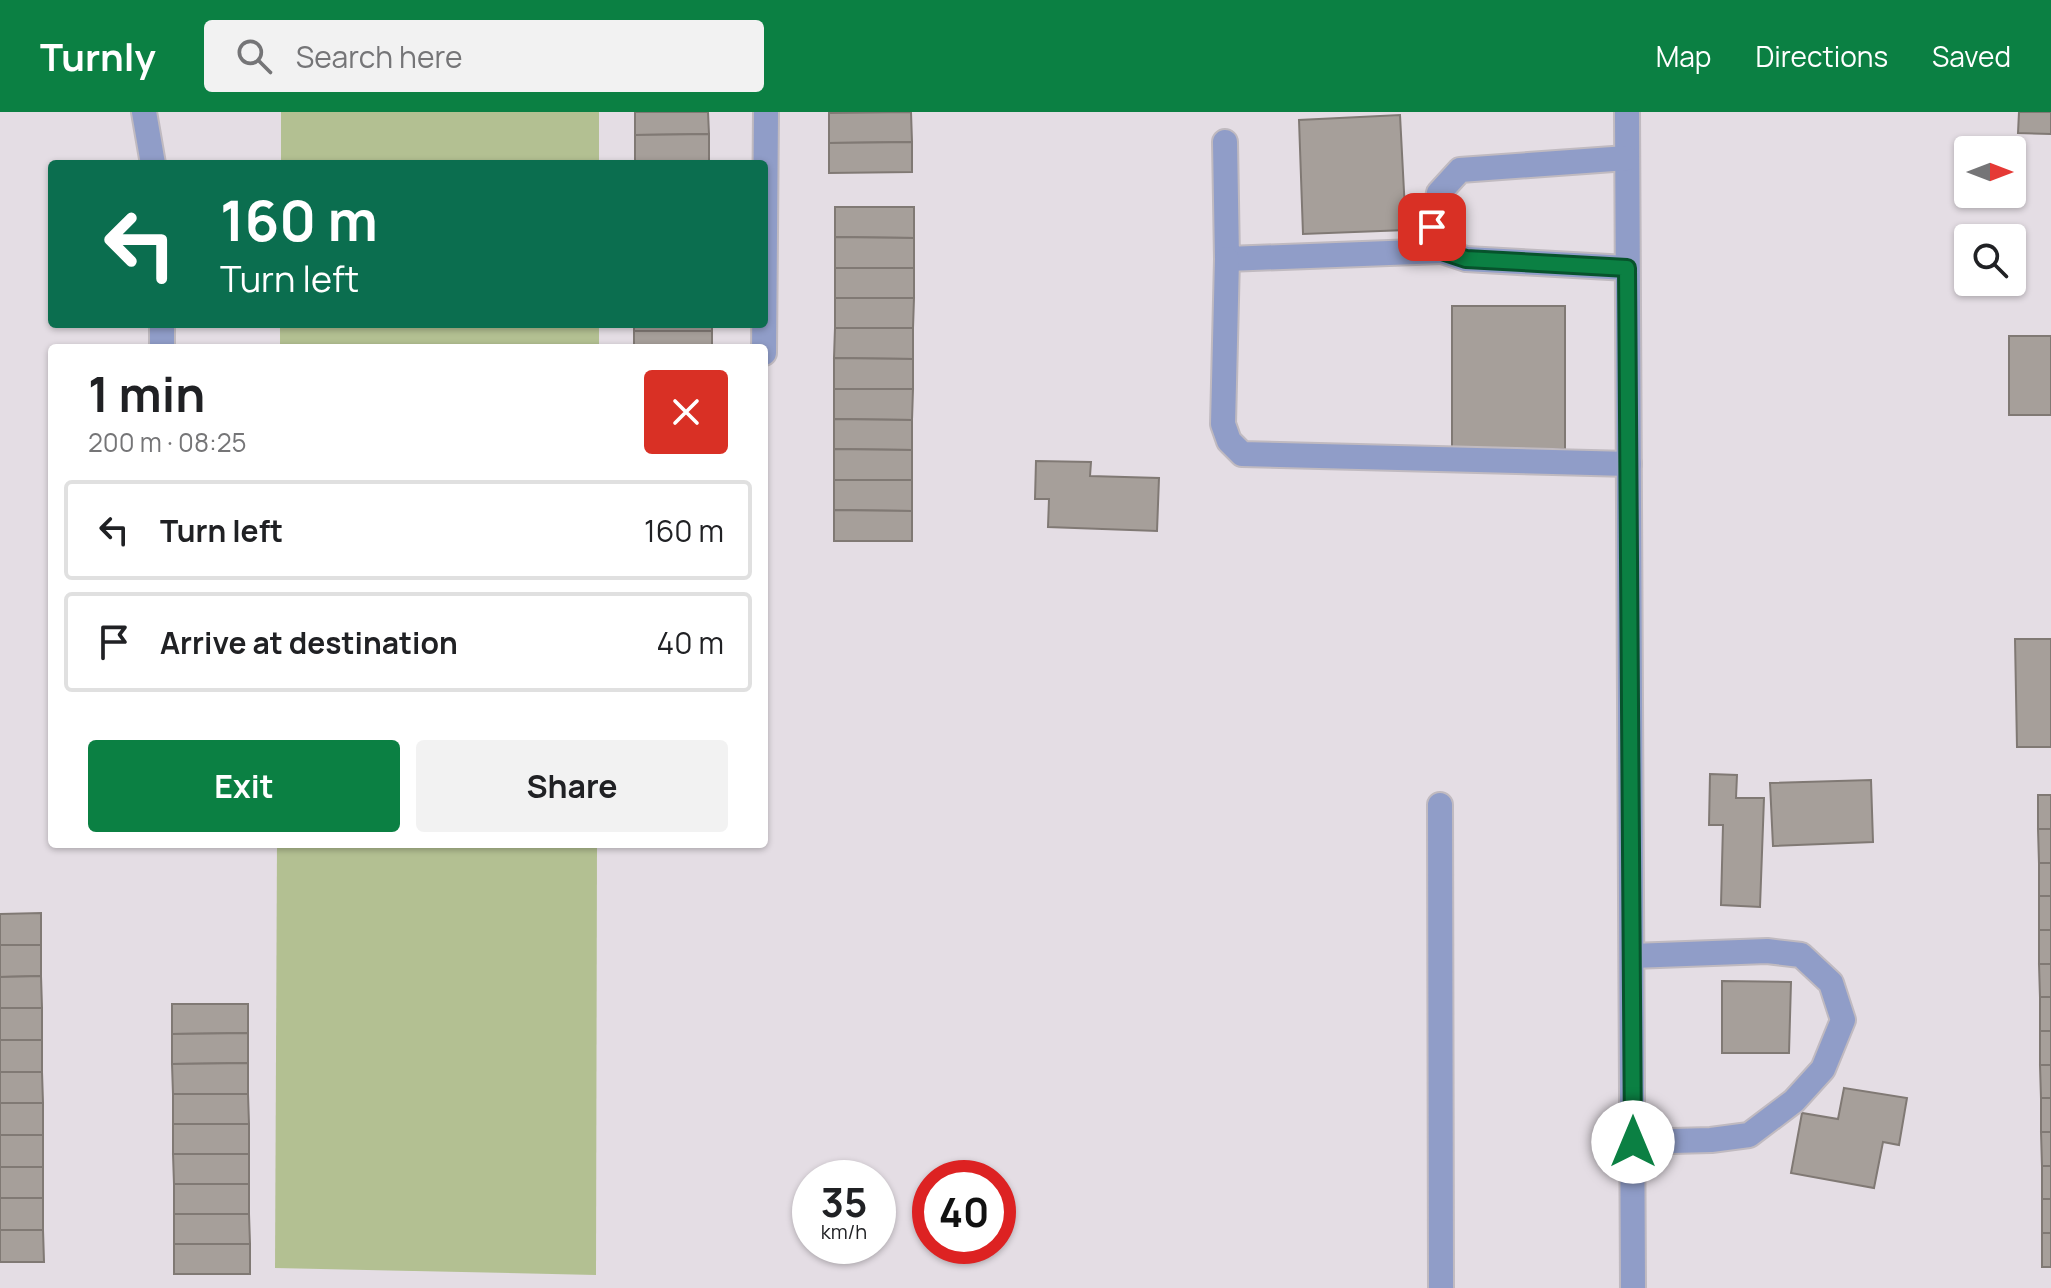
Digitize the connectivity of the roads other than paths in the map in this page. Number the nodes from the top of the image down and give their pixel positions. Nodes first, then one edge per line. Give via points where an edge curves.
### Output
1 (144, 112) edge
2 (766, 112) edge
3 (1627, 112) edge
4 (1225, 142) dead end
5 (1627, 158) junction
6 (152, 160) edge
7 (766, 160) edge
8 (1442, 251) junction
9 (1227, 259) junction
10 (1627, 268) junction
11 (1629, 464) junction
12 (1440, 805) dead end
13 (1632, 956) junction
14 (1633, 1142) junction
15 (1441, 1288) edge
16 (1633, 1288) edge

1 - 6 street
2 - 7 street
3 - 5 street
4 - 9 street
5 - 8 street via 1460,170 1439,193 1432,227
5 - 10 street
8 - 9 street
8 - 10 street via 1466,259
9 - 11 street via 1223,424 1229,441 1242,454
10 - 11 street
11 - 13 street
12 - 15 street
13 - 14 street
13 - 14 street via 1767,951 1801,955 1831,983 1843,1020 1823,1069 1794,1101 1749,1135
14 - 16 street

